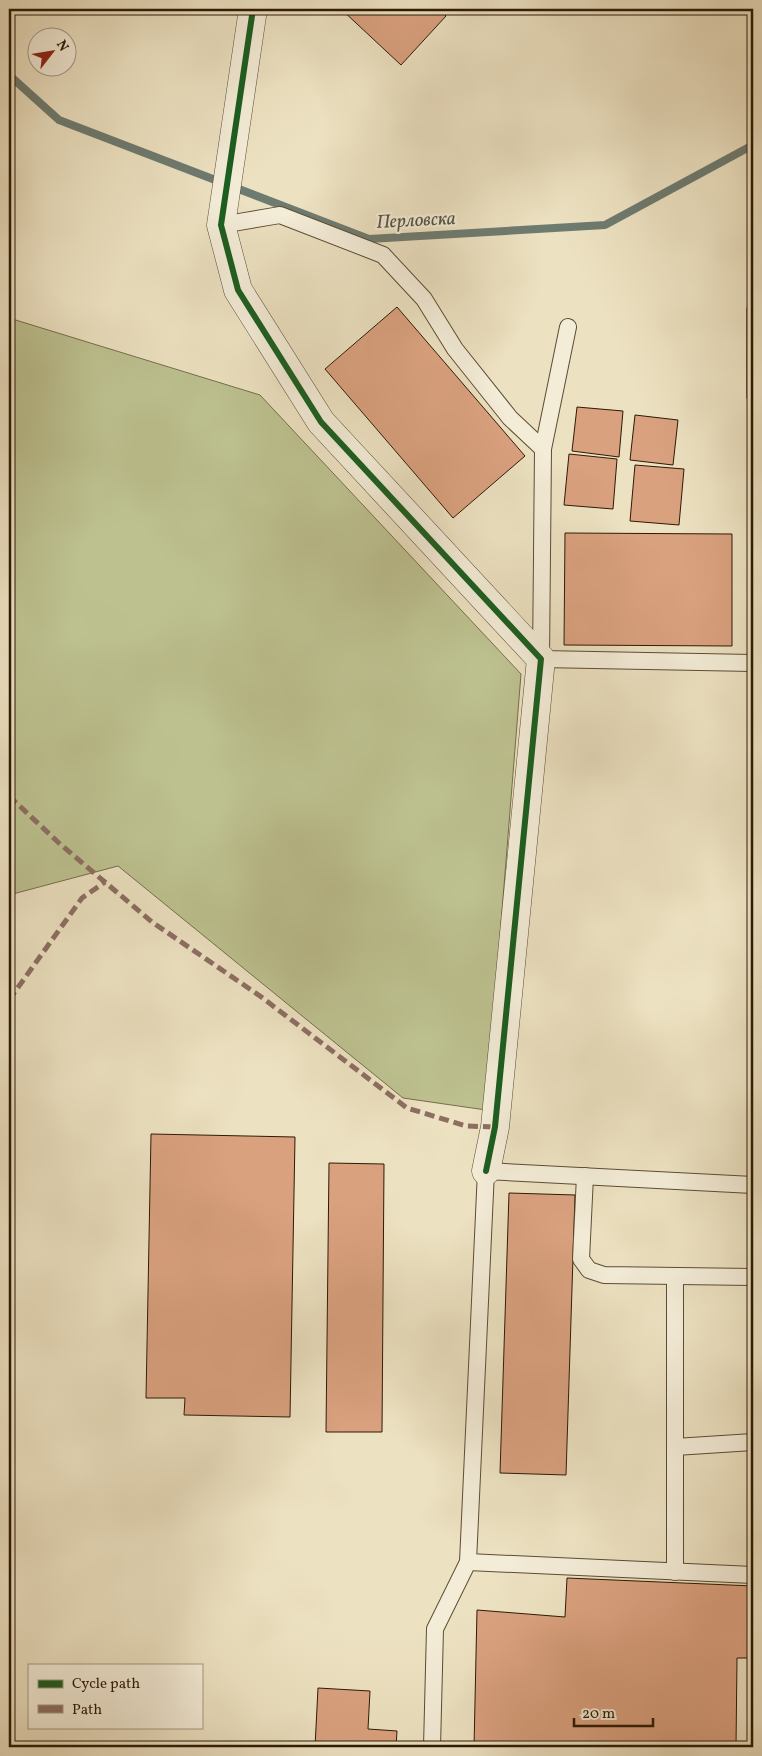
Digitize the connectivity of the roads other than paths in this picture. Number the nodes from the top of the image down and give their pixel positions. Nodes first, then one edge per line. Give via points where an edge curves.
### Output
1 (253, 9) edge
2 (221, 225) junction
3 (568, 327) dead end
4 (543, 449) junction
5 (541, 659) junction
6 (753, 664) edge
7 (486, 1171) junction
8 (585, 1176) junction
9 (753, 1185) edge
10 (675, 1276) junction
11 (753, 1277) edge
12 (753, 1442) edge
13 (675, 1447) junction
14 (468, 1562) junction
15 (675, 1572) junction
16 (753, 1575) edge
17 (432, 1747) edge

1 - 2 street
2 - 4 lane via 280,215 383,256 424,299 455,349 510,418
2 - 5 street via 238,290 321,422
3 - 4 lane
4 - 5 lane
5 - 6 lane
5 - 7 street via 495,1127
7 - 8 lane
7 - 14 lane
8 - 9 lane
8 - 10 lane via 581,1259 589,1270 604,1275
10 - 11 lane
10 - 13 lane
12 - 13 lane
13 - 15 lane
14 - 15 lane
14 - 17 lane via 435,1629
15 - 16 lane

